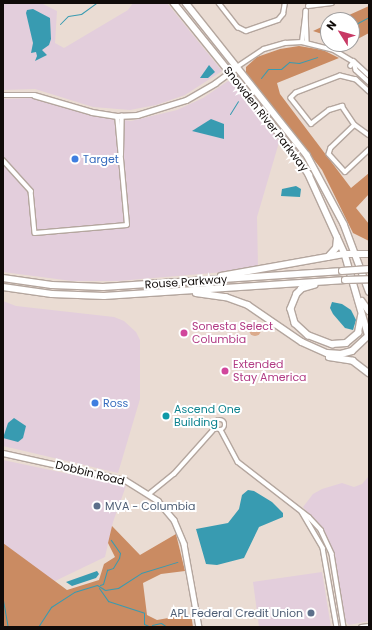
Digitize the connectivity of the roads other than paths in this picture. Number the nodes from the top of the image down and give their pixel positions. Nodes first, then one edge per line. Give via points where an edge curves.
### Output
1 (174, 3) edge
2 (186, 3) edge
3 (219, 3) edge
4 (285, 3) edge
5 (331, 3) edge
6 (308, 5) edge
7 (306, 12) junction
8 (302, 42) junction
9 (307, 42) junction
10 (352, 64) junction
11 (237, 67) junction
12 (230, 72) junction
13 (369, 75) edge
14 (364, 78) junction
15 (369, 82) edge
16 (369, 92) edge
17 (3, 95) edge
18 (120, 116) junction
19 (355, 125) junction
20 (369, 135) edge
21 (369, 150) edge
22 (3, 160) edge
23 (327, 209) junction
24 (337, 233) junction
25 (352, 243) junction
26 (357, 253) junction
27 (345, 254) junction
28 (369, 254) edge
29 (328, 258) junction
30 (369, 269) edge
31 (3, 278) edge
32 (369, 279) edge
33 (345, 280) junction
34 (171, 283) junction
35 (3, 287) edge
36 (369, 291) edge
37 (166, 292) junction
38 (358, 296) junction
39 (369, 311) edge
40 (289, 332) junction
41 (369, 336) edge
42 (369, 373) edge
43 (216, 428) junction
44 (221, 430) junction
45 (3, 453) edge
46 (149, 494) junction
47 (298, 508) junction
48 (369, 626) edge
49 (199, 627) edge
50 (337, 627) edge
51 (344, 627) edge
52 (361, 627) edge

1 - 12 main road, Snowden River Parkway
2 - 11 main road, Snowden River Parkway
3 - 4 street via 238,28 246,31 278,20 283,14
5 - 6 street
6 - 7 street
7 - 8 street
7 - 9 street
8 - 9 street
8 - 11 street via 285,43 264,49
9 - 10 street via 334,50
10 - 13 street
10 - 14 street
11 - 12 street
11 - 25 main road, Snowden River Parkway via 307,155 329,193
12 - 18 street via 200,93 176,104 147,113
12 - 23 main road, Snowden River Parkway via 300,160
13 - 14 street
14 - 15 street
16 - 19 street via 356,80 340,76 292,96 293,102 311,124 341,106 346,108
17 - 18 street via 34,94 92,112
18 - 22 street via 127,225 35,233 31,191
19 - 20 street
19 - 21 street via 331,148 329,154 345,172
23 - 24 main road, Snowden River Parkway
23 - 25 main road via 335,212
24 - 27 main road, Snowden River Parkway
24 - 29 main road via 336,248
25 - 26 main road, Snowden River Parkway
26 - 27 main road
26 - 28 main road
26 - 36 main road, Snowden River Parkway
27 - 29 main road
27 - 38 main road, Snowden River Parkway
29 - 34 main road
30 - 34 main road, Rouse Parkway, bridge
31 - 34 main road, Rouse Parkway via 90,287
32 - 33 main road, Rouse Parkway, bridge
33 - 37 main road, Rouse Parkway
33 - 38 main road via 299,291 292,301 291,309 295,323 308,335 320,340 332,344 346,343 356,336 361,326
35 - 37 main road, Rouse Parkway via 31,292 90,296
37 - 40 main road via 212,294 234,299 255,308
38 - 39 main road
38 - 41 main road, Snowden River Parkway
40 - 41 main road via 316,349 334,354 352,351
40 - 42 main road via 307,349 321,355 353,361
43 - 44 street
43 - 44 street via 215,422 221,420 225,424
43 - 46 street via 174,474
44 - 47 street via 238,462
45 - 46 street, Dobbin Road via 118,478
46 - 49 street, Dobbin Road via 168,513 182,535
47 - 50 street via 323,548
47 - 51 street via 314,521 329,545
48 - 52 street

